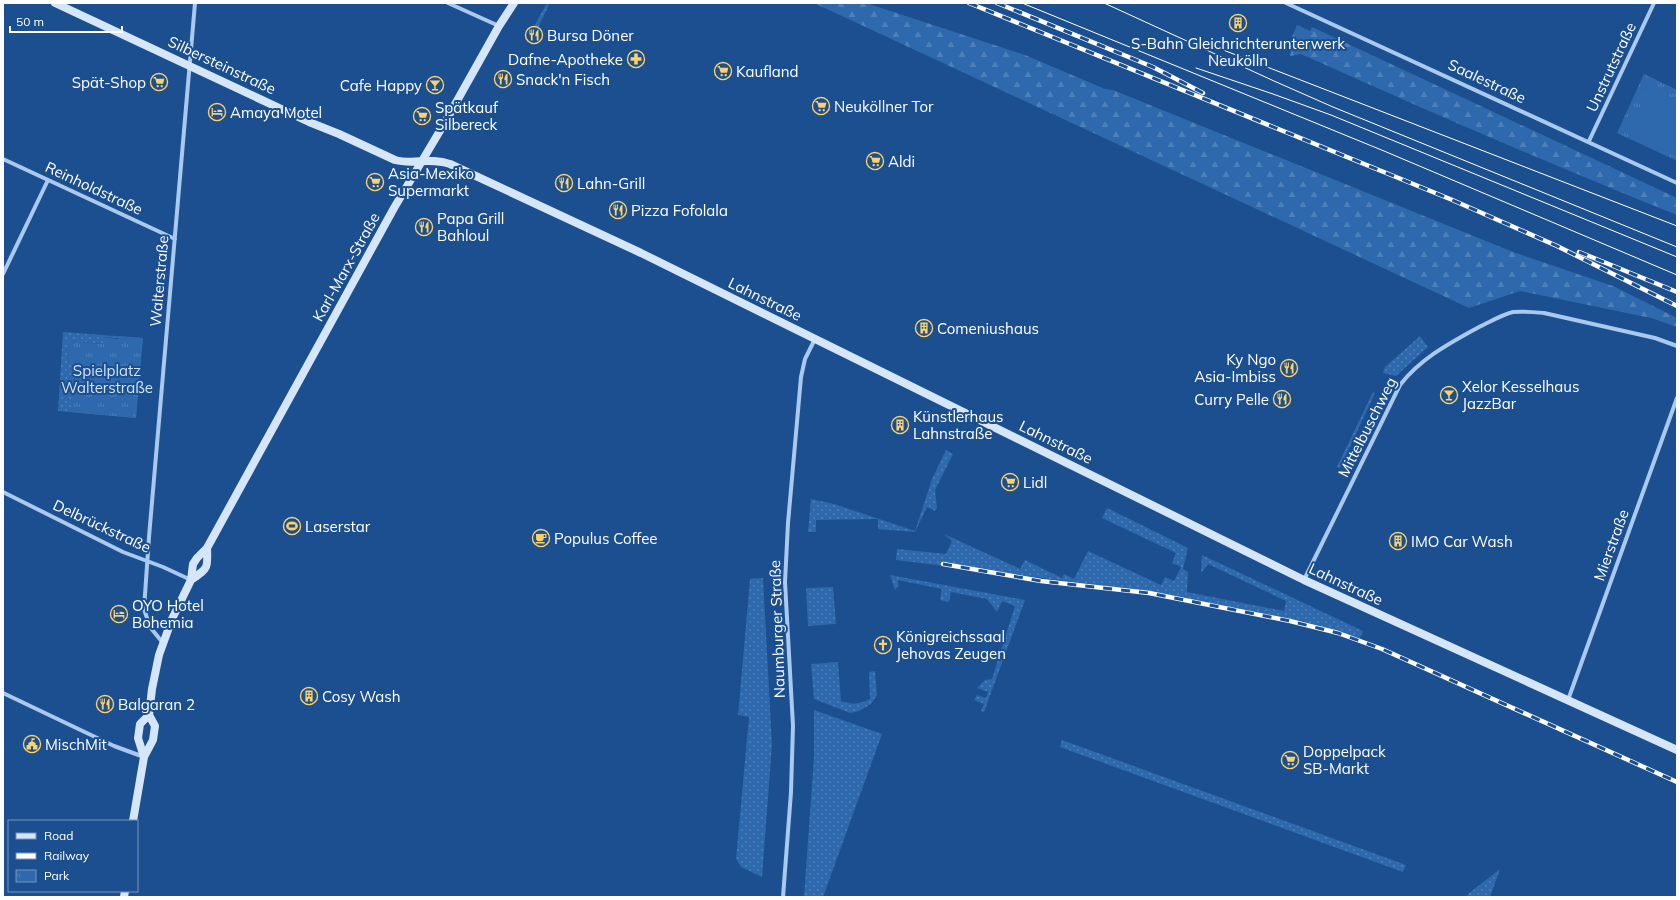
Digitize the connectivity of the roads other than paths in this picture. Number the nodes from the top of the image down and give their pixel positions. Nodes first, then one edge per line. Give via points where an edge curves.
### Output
1 (55, 3) edge
2 (195, 3) edge
3 (448, 3) edge
4 (514, 3) edge
5 (1286, 3) edge
6 (1654, 3) edge
7 (499, 26) junction
8 (190, 66) junction
9 (1589, 141) junction
10 (3, 159) edge
11 (423, 160) junction
12 (48, 180) junction
13 (1677, 183) edge
14 (175, 239) junction
15 (3, 274) edge
16 (814, 339) junction
17 (1677, 346) edge
18 (1677, 398) edge
19 (3, 492) edge
20 (207, 548) junction
21 (148, 561) junction
22 (192, 580) junction
23 (1304, 580) junction
24 (163, 643) junction
25 (3, 693) edge
26 (1568, 700) junction
27 (149, 715) junction
28 (1677, 750) edge
29 (144, 757) junction
30 (133, 820) edge
31 (782, 897) edge

1 - 8 street, Silbersteinstraße
2 - 8 street, Walterstraße
3 - 7 street
4 - 7 street, Karl-Marx-Straße
5 - 9 street, Saalestraße
6 - 9 street, Unstrutstraße
7 - 11 street, Karl-Marx-Straße
8 - 11 street, Silbersteinstraße via 395,160
8 - 14 street, Walterstraße
9 - 13 street, Saalestraße
10 - 12 street, Reinholdstraße
11 - 16 street, Lahnstraße via 438,160 456,166 641,253
11 - 20 street, Karl-Marx-Straße via 370,251
12 - 14 street, Reinholdstraße
12 - 15 street
14 - 21 street, Walterstraße via 148,537
16 - 23 street, Lahnstraße
16 - 31 street, Naumburger Straße via 805,359 801,377 787,540 785,601 793,726
17 - 23 street, Mittelbuschweg via 1655,338 1525,311 1500,316 1443,346 1400,385
18 - 26 street, Mierstraße
19 - 21 street, Delbrückstraße via 123,552
20 - 22 street, Karl-Marx-Straße via 193,564
20 - 22 street, Karl-Marx-Straße via 208,564 205,570
21 - 22 street, Delbrückstraße
21 - 24 street via 144,609 150,627
22 - 24 street, Karl-Marx-Straße
23 - 26 street, Lahnstraße
24 - 27 street, Karl-Marx-Straße via 156,668
25 - 29 street via 114,746
26 - 28 street, Lahnstraße
27 - 29 street, Karl-Marx-Straße via 155,726 153,740
27 - 29 street, Karl-Marx-Straße via 140,724 138,738
29 - 30 street, Karl-Marx-Straße

